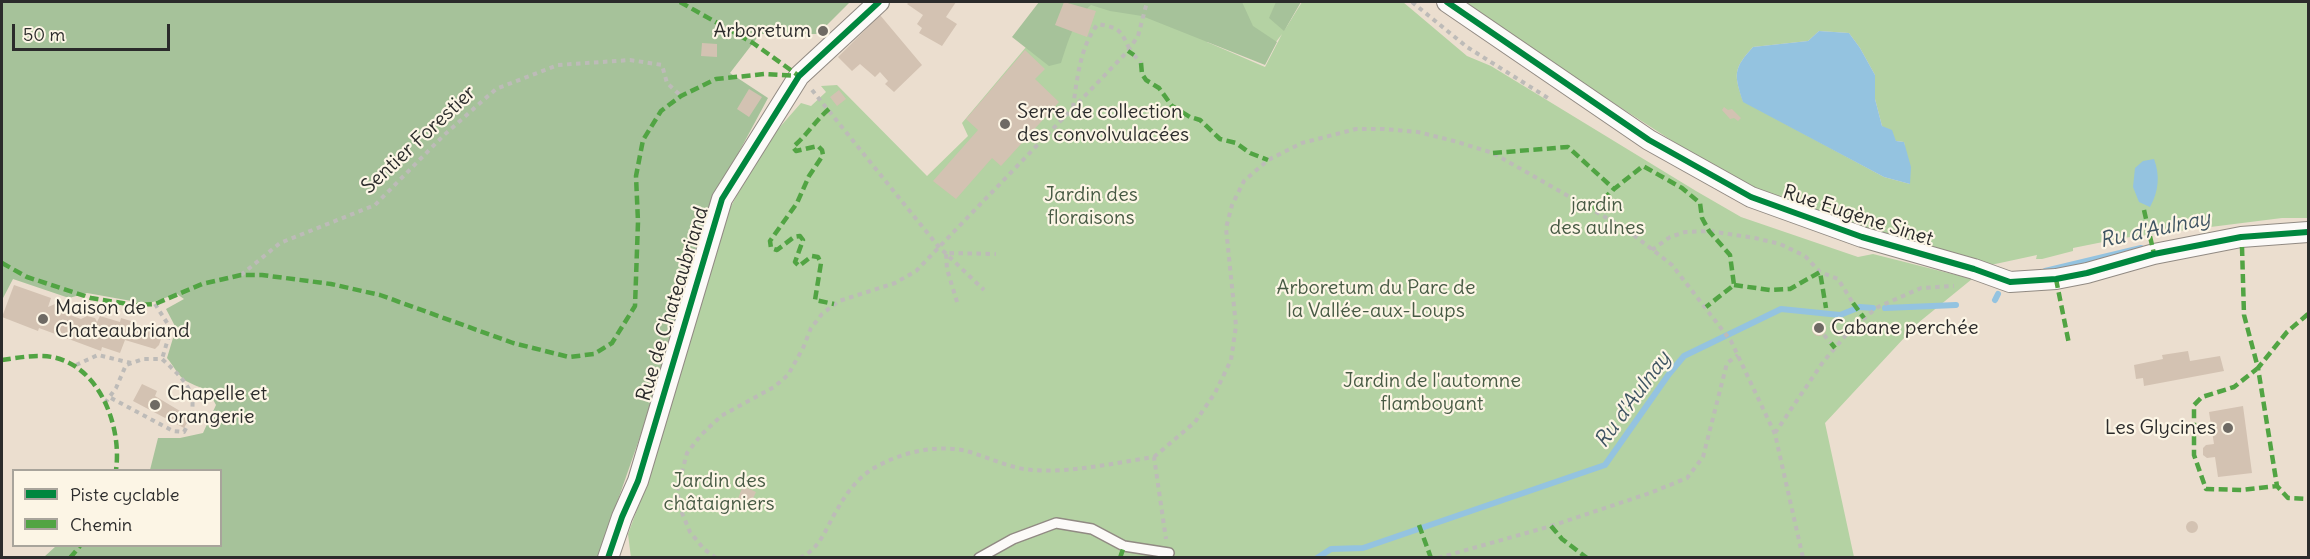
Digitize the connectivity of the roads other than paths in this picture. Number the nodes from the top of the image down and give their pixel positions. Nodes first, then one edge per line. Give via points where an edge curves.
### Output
1 (879, 2) edge
2 (1447, 2) edge
3 (2308, 232) edge
4 (1169, 553) road end
5 (608, 558) edge
6 (979, 558) edge

1 - 5 street, Rue de Chateaubriand via 798,76 722,199 638,481
2 - 3 street, Rue Eugène Sinet via 1649,140 1751,197 1972,278 2010,282 2056,279 2241,237
4 - 6 lane via 1124,546 1092,529 1056,524 1013,539

